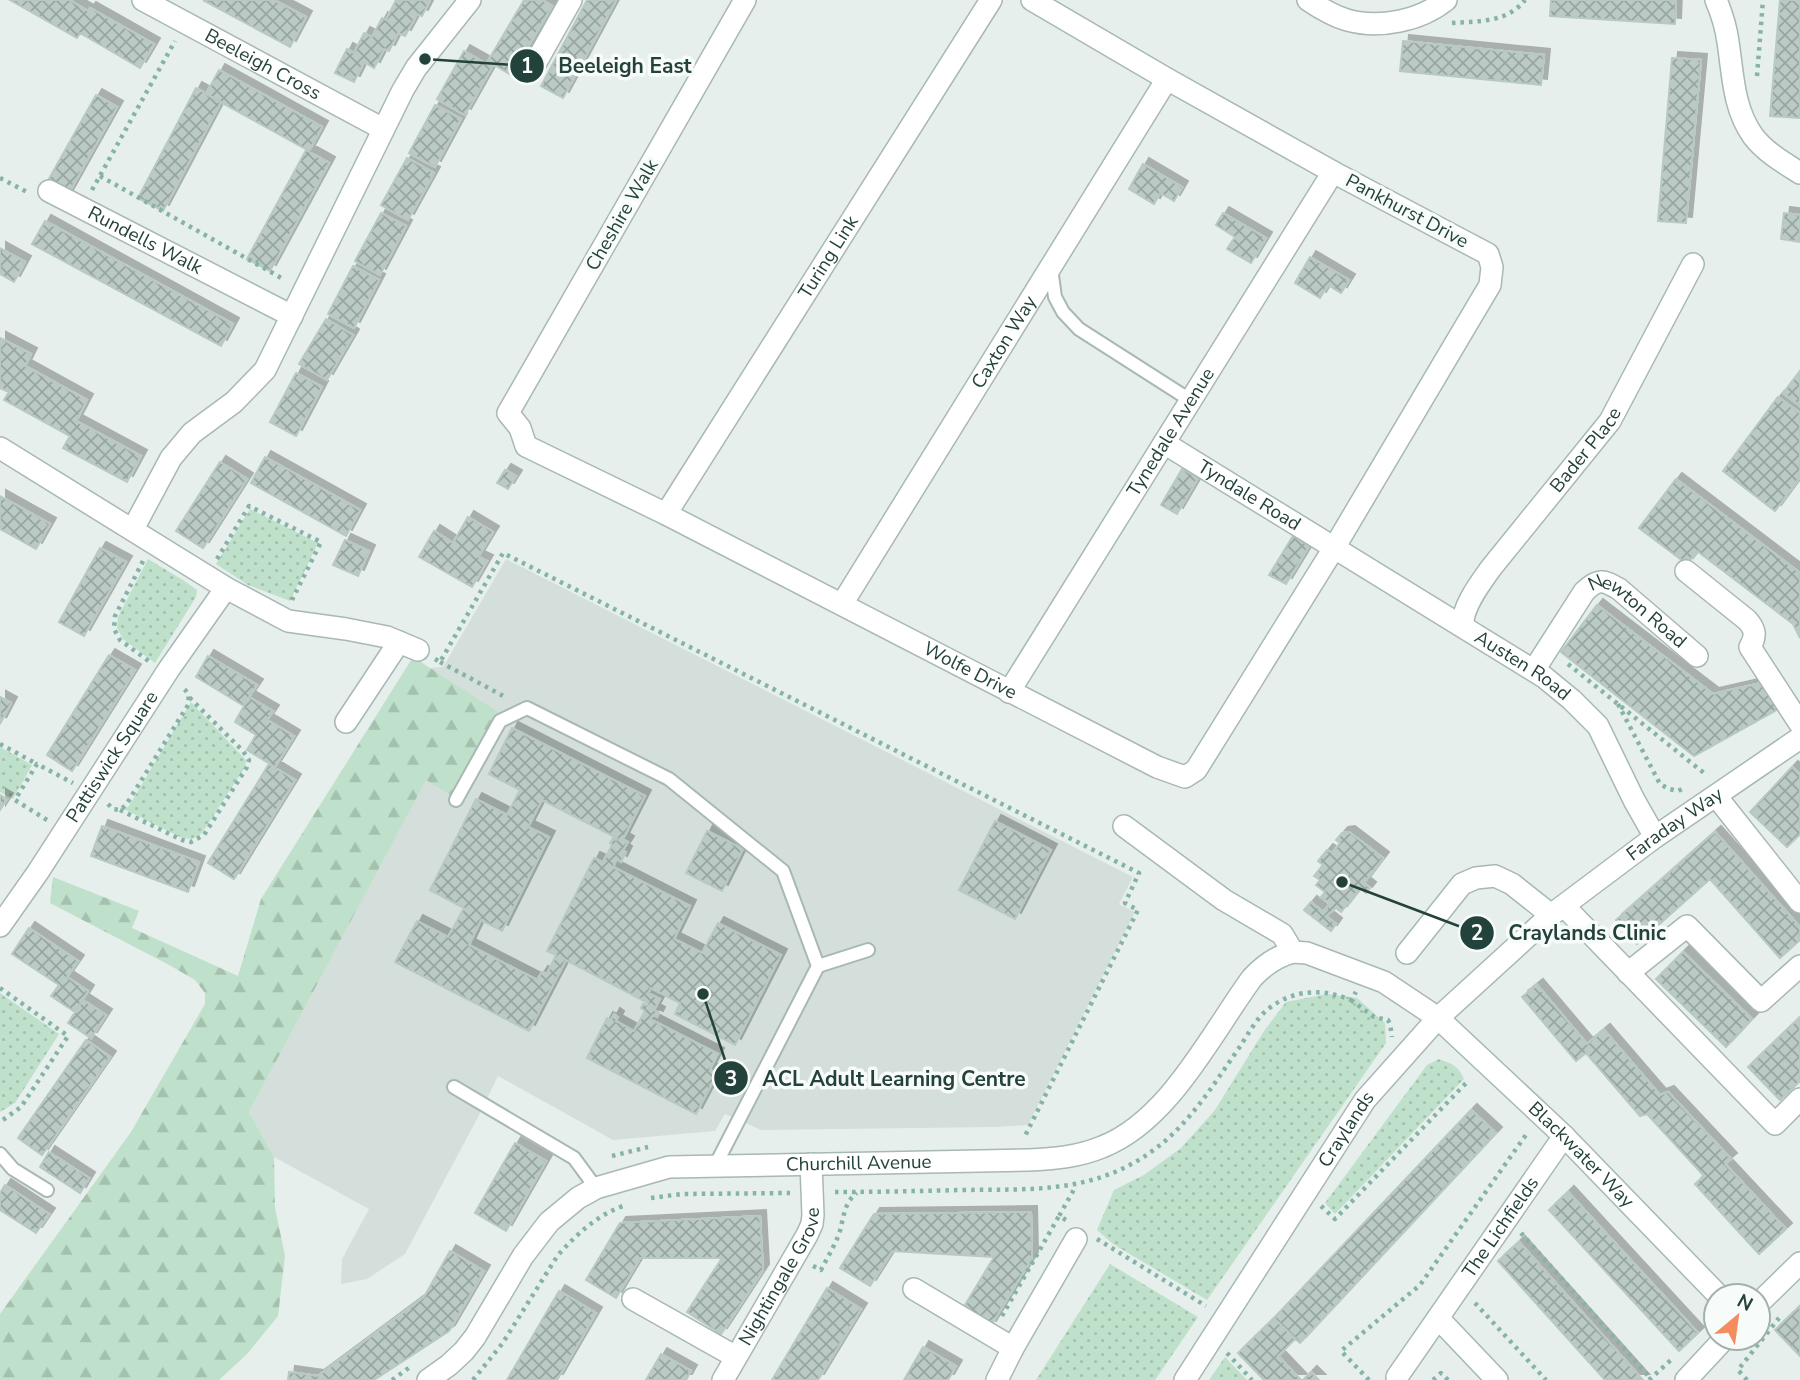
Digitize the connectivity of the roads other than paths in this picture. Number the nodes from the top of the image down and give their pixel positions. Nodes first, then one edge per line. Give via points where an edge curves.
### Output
1 (143, 0) edge
2 (470, 0) edge
3 (571, 0) edge
4 (745, 0) edge
5 (991, 0) edge
6 (1032, 0) edge
7 (1308, 0) edge
8 (1446, 0) edge
9 (1716, 0) edge
10 (531, 71) dead end
11 (1167, 79) junction
12 (383, 129) junction
13 (1333, 172) junction
14 (1800, 173) edge
15 (49, 191) road end
16 (1693, 264) dead end
17 (1051, 268) junction
18 (292, 316) junction
19 (1191, 400) junction
20 (520, 428) joint
21 (1164, 443) junction
22 (0, 448) edge
23 (666, 514) junction
24 (133, 529) junction
25 (1334, 548) junction
26 (1686, 571) dead end
27 (226, 587) junction
28 (842, 604) junction
29 (1463, 626) junction
30 (1697, 656) dead end
31 (1534, 670) junction
32 (1009, 692) junction
33 (346, 722) dead end
34 (1800, 724) edge
35 (1797, 745) edge
36 (1716, 796) junction
37 (456, 800) dead end
38 (1124, 826) dead end
39 (1655, 837) junction
40 (1800, 902) edge
41 (1558, 911) junction
42 (0, 926) edge
43 (868, 950) dead end
44 (1293, 952) junction
45 (1407, 953) dead end
46 (818, 966) junction
47 (1800, 966) edge
48 (1628, 973) junction
49 (1438, 1018) junction
50 (454, 1087) dead end
51 (1800, 1099) edge
52 (1564, 1136) junction
53 (0, 1154) edge
54 (811, 1164) junction
55 (715, 1166) junction
56 (596, 1188) junction
57 (47, 1190) dead end
58 (1079, 1233) road end
59 (1800, 1263) edge
60 (1706, 1282) edge
61 (914, 1289) dead end
62 (1772, 1290) edge
63 (633, 1299) dead end
64 (1438, 1318) junction
65 (1013, 1348) junction
66 (1712, 1352) edge
67 (736, 1357) junction
68 (1397, 1377) dead end
69 (428, 1380) edge
70 (723, 1380) edge
71 (997, 1380) edge
72 (1185, 1380) edge
73 (1497, 1380) edge
74 (1686, 1380) edge

1 - 12 street, Beeleigh Cross
2 - 12 street via 416,68
3 - 10 street
4 - 20 street, Cheshire Walk via 508,413
5 - 23 street, Turing Link
6 - 11 street, Pankhurst Drive
7 - 8 street via 1364,23 1426,13
9 - 14 street via 1742,115 1767,150
11 - 13 street, Pankhurst Drive
11 - 17 street, Caxton Way
12 - 18 street
13 - 19 street, Tynedale Avenue
13 - 25 street, Pankhurst Drive via 1488,254 1492,267 1490,285
15 - 18 street, Rundells Walk
16 - 29 street, Bader Place via 1610,421 1476,588
17 - 19 lane via 1055,297 1079,329
17 - 28 street, Caxton Way
18 - 24 street via 265,370 234,402 192,433 171,458
19 - 21 street, Tynedale Avenue
20 - 23 street, Wolfe Drive via 526,446
21 - 25 street, Tyndale Road
21 - 32 street, Tynedale Avenue
22 - 24 street
23 - 28 street, Wolfe Drive
24 - 27 street
25 - 29 street, Austen Road
25 - 32 street, Wolfe Drive via 1196,770 1185,778
26 - 34 street via 1754,628 1750,648
27 - 33 street via 288,621 387,637 408,646
27 - 42 street, Pattiswick Square
28 - 32 street, Wolfe Drive
29 - 31 street, Austen Road
30 - 31 street, Newton Road via 1619,589 1601,581 1584,592
31 - 39 street, Austen Road via 1598,726
35 - 36 street, Faraday Way
36 - 39 street, Faraday Way
36 - 40 street
37 - 46 lane via 500,722 527,708 669,779 783,871
38 - 44 street via 1224,900 1282,934
39 - 41 street, Faraday Way
41 - 45 street via 1495,876 1476,878 1462,884
41 - 48 street
41 - 49 street, Craylands
43 - 46 lane
44 - 49 street, Blackwater Way via 1384,982
44 - 54 street, Churchill Avenue via 1267,964 1252,978 1187,1073 1148,1118 1103,1147 1058,1159
46 - 55 lane
47 - 48 street via 1761,1001 1687,926
48 - 51 street via 1775,1124
49 - 52 street, Blackwater Way
49 - 72 street, Craylands via 1365,1100
50 - 56 lane via 574,1158
52 - 60 street, Blackwater Way
52 - 64 street, The Lichfields
53 - 57 lane
54 - 55 street, Churchill Avenue
54 - 67 street, Nightingale Grove via 812,1224
55 - 56 street, Churchill Avenue via 669,1167
56 - 69 street, Churchill Avenue via 562,1210 542,1231 475,1338
58 - 65 street
59 - 62 street
61 - 65 street
63 - 67 street
64 - 68 street, The Lichfields
64 - 73 street
65 - 71 street
66 - 74 street
67 - 70 street, Nightingale Grove

